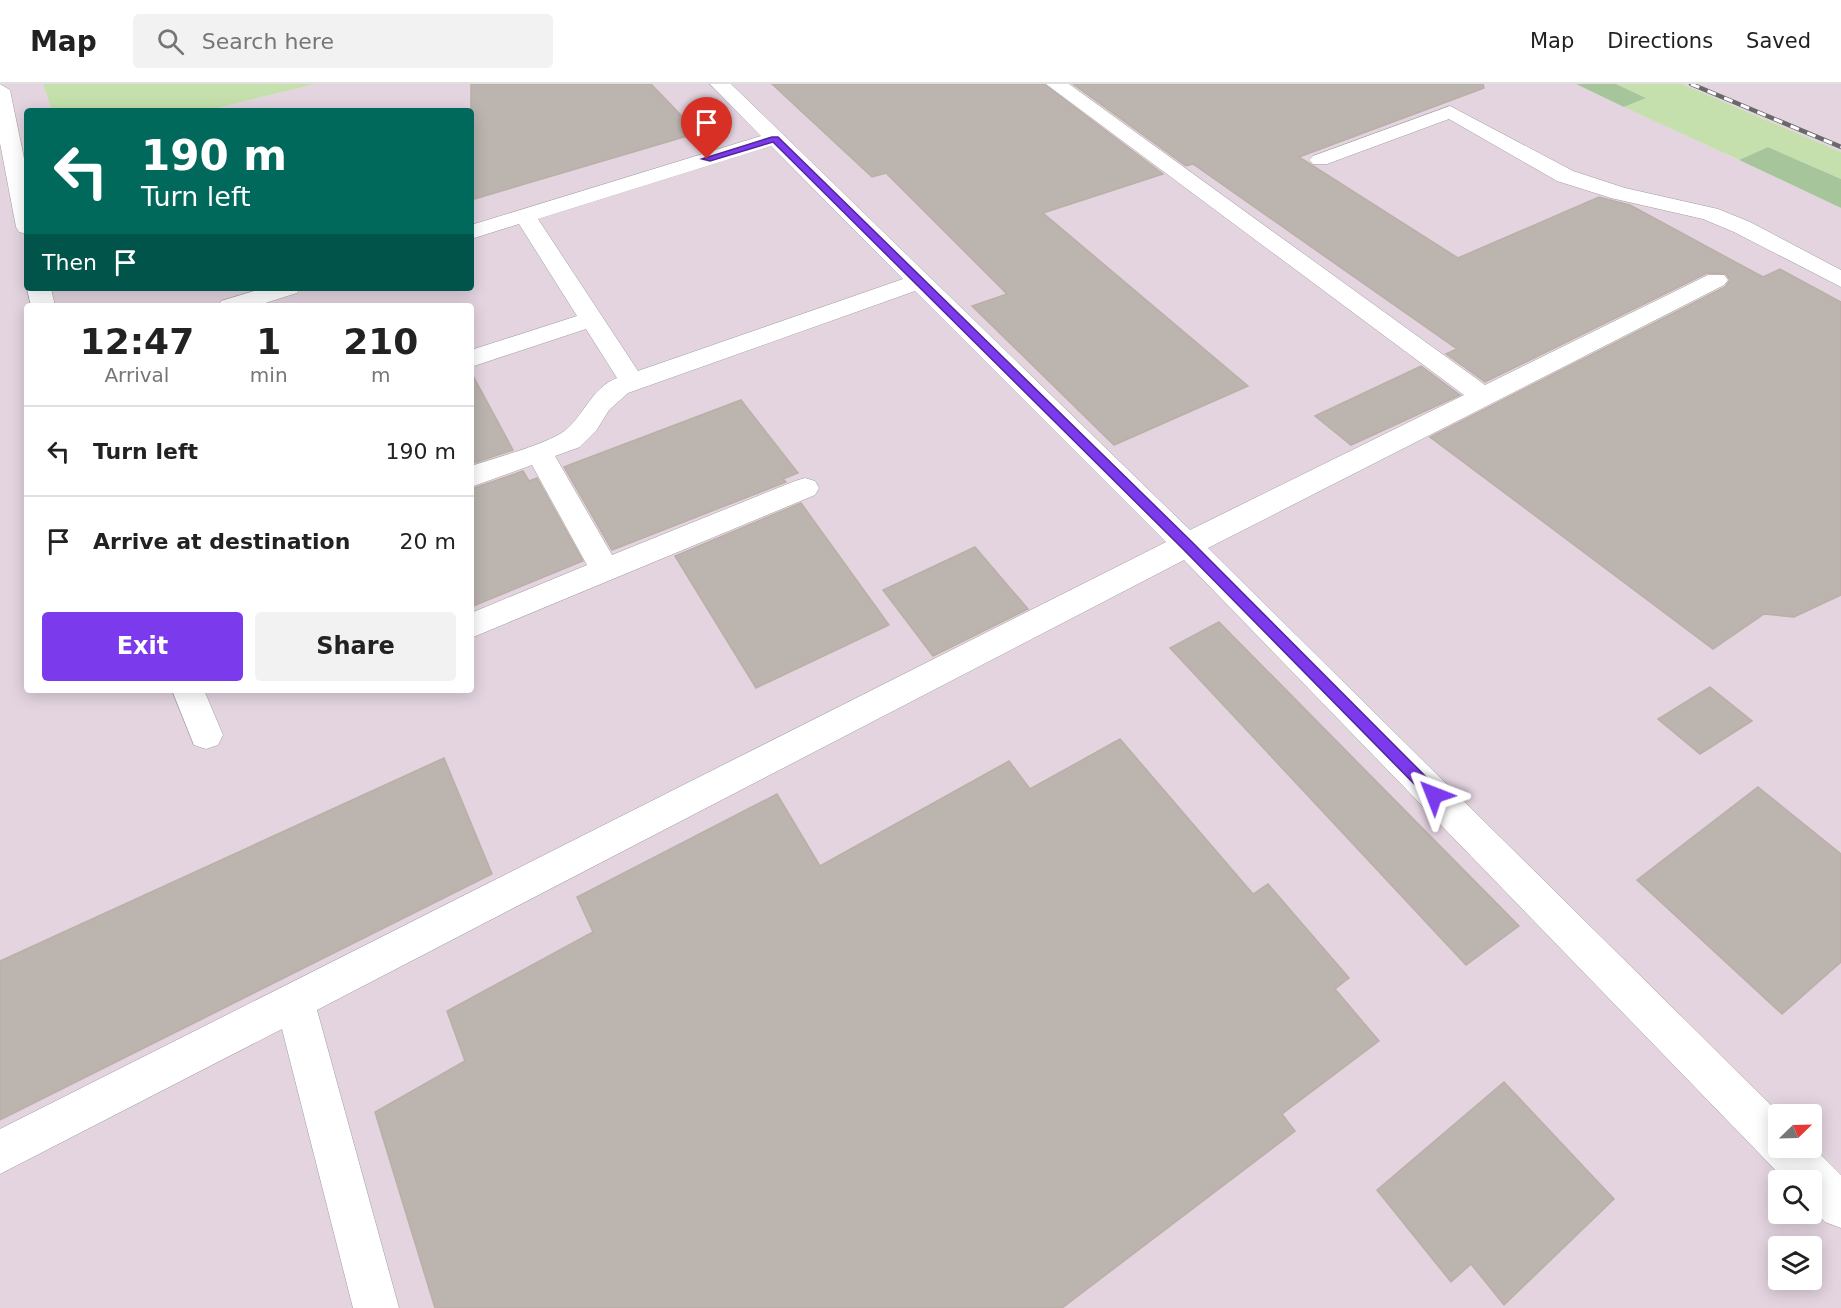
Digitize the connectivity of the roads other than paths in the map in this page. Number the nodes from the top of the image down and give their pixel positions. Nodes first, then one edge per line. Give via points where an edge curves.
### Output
1 (720, 84) edge
2 (1056, 84) edge
3 (0, 90) edge
4 (775, 138) junction
5 (1320, 160) dead end
6 (24, 212) edge
7 (525, 216) junction
8 (474, 231) edge
9 (1716, 280) dead end
10 (1841, 280) edge
11 (919, 281) junction
12 (279, 291) edge
13 (240, 303) edge
14 (592, 319) junction
15 (474, 358) edge
16 (632, 382) junction
17 (1484, 397) junction
18 (539, 452) junction
19 (474, 476) edge
20 (805, 488) dead end
21 (1187, 545) junction
22 (605, 570) junction
23 (474, 625) edge
24 (189, 693) edge
25 (206, 735) dead end
26 (295, 1002) junction
27 (1768, 1133) edge
28 (0, 1152) edge
29 (1793, 1158) edge
30 (1841, 1206) edge
31 (376, 1308) edge

1 - 4 lane
2 - 17 lane
3 - 6 lane
4 - 7 lane
4 - 11 lane
5 - 10 lane via 1450,112 1565,176 1710,214
7 - 8 lane
7 - 14 lane
9 - 17 lane
11 - 16 lane
11 - 21 lane
12 - 13 lane
14 - 15 lane
14 - 16 lane
16 - 18 lane via 600,404 570,440
17 - 21 lane
18 - 19 lane
18 - 22 lane
20 - 22 lane
21 - 26 lane
21 - 27 lane
22 - 23 lane
24 - 25 lane
26 - 28 lane
26 - 31 lane
29 - 30 lane

